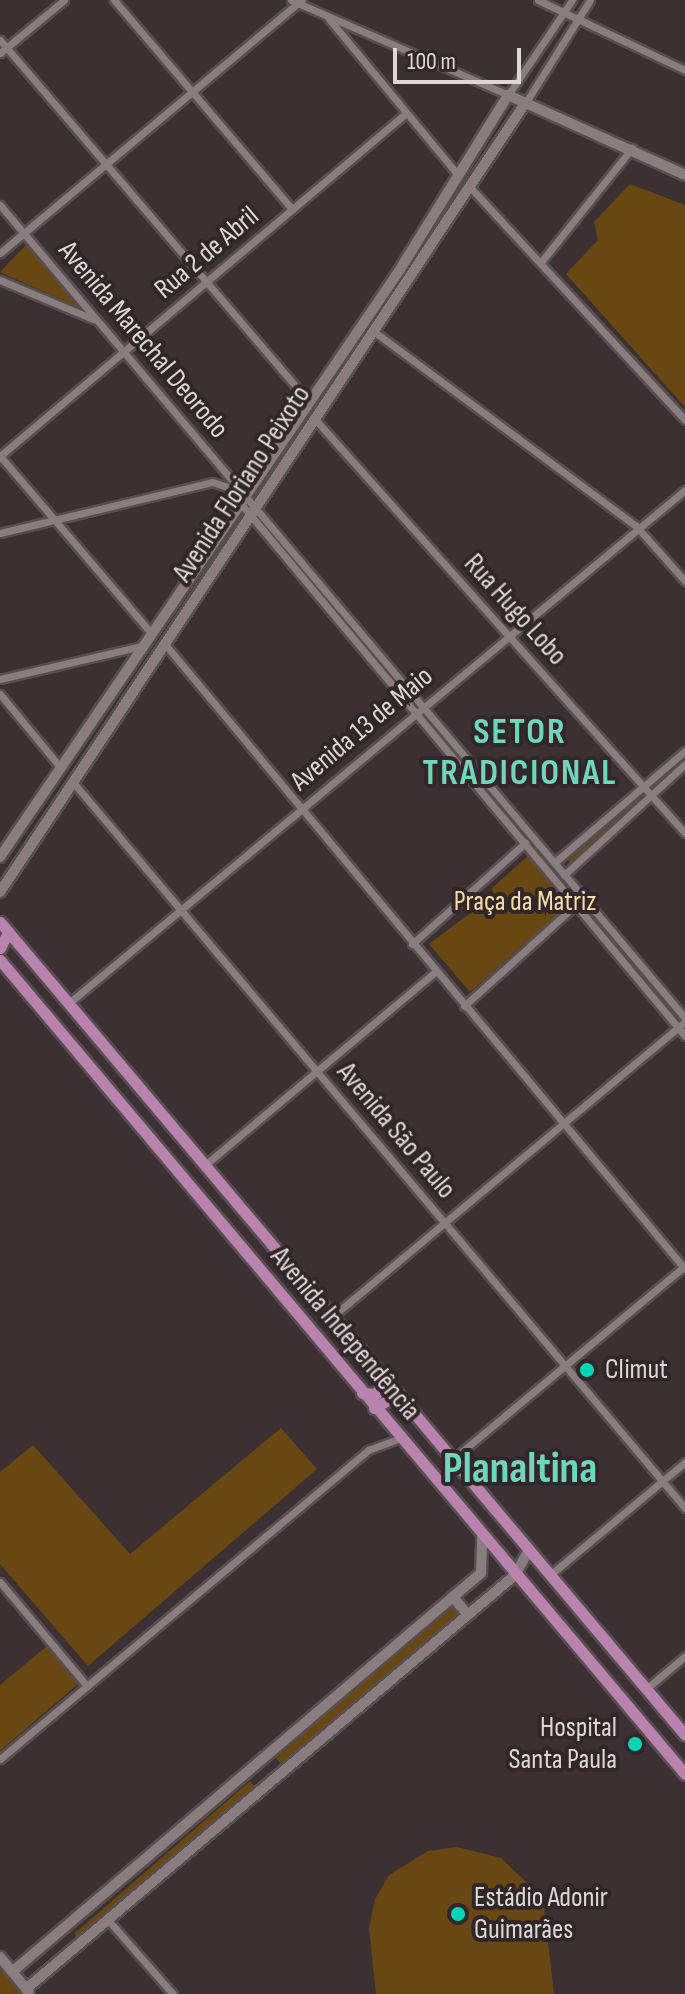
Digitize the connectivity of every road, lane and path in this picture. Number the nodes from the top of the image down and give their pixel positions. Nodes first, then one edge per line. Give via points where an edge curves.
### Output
1 (64, 0) edge
2 (114, 0) edge
3 (538, 0) edge
4 (572, 0) edge
5 (590, 0) edge
6 (297, 1) edge
7 (564, 12) junction
8 (327, 16) junction
9 (579, 17) junction
10 (0, 40) edge
11 (3, 50) edge
12 (685, 70) edge
13 (193, 92) junction
14 (508, 95) junction
15 (526, 102) junction
16 (405, 114) junction
17 (632, 148) junction
18 (106, 165) junction
19 (458, 175) junction
20 (685, 175) edge
21 (469, 186) junction
22 (0, 205) edge
23 (292, 209) junction
24 (23, 233) junction
25 (0, 253) edge
26 (541, 262) junction
27 (404, 275) junction
28 (0, 280) edge
29 (206, 282) junction
30 (381, 295) junction
31 (393, 302) junction
32 (93, 319) junction
33 (372, 330) junction
34 (124, 351) junction
35 (340, 354) junction
36 (352, 360) junction
37 (325, 374) junction
38 (337, 381) junction
39 (307, 400) junction
40 (313, 417) junction
41 (685, 420) edge
42 (0, 456) edge
43 (685, 490) edge
44 (242, 497) junction
45 (251, 510) junction
46 (55, 520) junction
47 (636, 526) junction
48 (0, 533) edge
49 (194, 573) junction
50 (685, 581) edge
51 (208, 582) junction
52 (176, 599) junction
53 (188, 611) junction
54 (151, 633) junction
55 (507, 634) junction
56 (164, 643) junction
57 (142, 646) junction
58 (0, 679) edge
59 (0, 694) edge
60 (107, 698) junction
61 (424, 705) junction
62 (121, 707) junction
63 (415, 713) junction
64 (91, 721) junction
65 (106, 730) junction
66 (685, 751) edge
67 (685, 764) edge
68 (60, 767) junction
69 (72, 781) junction
70 (645, 787) junction
71 (651, 795) junction
72 (300, 810) junction
73 (18, 830) junction
74 (685, 833) edge
75 (533, 836) junction
76 (32, 842) junction
77 (524, 844) junction
78 (0, 857) edge
79 (555, 862) junction
80 (565, 874) junction
81 (556, 882) junction
82 (0, 892) edge
83 (584, 897) junction
84 (575, 905) junction
85 (181, 909) junction
86 (0, 922) edge
87 (8, 932) junction
88 (412, 944) junction
89 (0, 948) edge
90 (31, 957) junction
91 (0, 960) edge
92 (435, 972) junction
93 (12, 974) junction
94 (69, 1003) junction
95 (464, 1006) junction
96 (683, 1023) edge
97 (685, 1036) edge
98 (317, 1071) junction
99 (144, 1091) junction
100 (126, 1109) junction
101 (165, 1118) junction
102 (563, 1123) junction
103 (143, 1129) junction
104 (205, 1165) junction
105 (444, 1223) junction
106 (685, 1267) edge
107 (333, 1316) junction
108 (565, 1367) junction
109 (385, 1379) junction
110 (361, 1393) junction
111 (398, 1394) junction
112 (374, 1408) junction
113 (401, 1438) junction
114 (453, 1459) junction
115 (685, 1462) edge
116 (662, 1481) junction
117 (685, 1508) edge
118 (482, 1535) junction
119 (529, 1550) junction
120 (515, 1575) junction
121 (550, 1575) junction
122 (0, 1582) edge
123 (453, 1597) junction
124 (468, 1615) junction
125 (615, 1654) junction
126 (685, 1656) edge
127 (597, 1668) junction
128 (632, 1673) junction
129 (608, 1681) junction
130 (87, 1686) junction
131 (646, 1689) junction
132 (685, 1735) edge
133 (269, 1757) junction
134 (0, 1759) edge
135 (281, 1773) junction
136 (248, 1774) junction
137 (685, 1774) edge
138 (261, 1791) junction
139 (108, 1920) junction
140 (66, 1927) junction
141 (78, 1946) junction
142 (0, 1957) edge
143 (12, 1972) junction
144 (28, 1992) edge
145 (173, 1994) edge

1 - 11 street
2 - 13 street
3 - 7 street
4 - 7 street, Avenida Floriano Peixoto
5 - 9 street, Avenida Floriano Peixoto
6 - 8 street
6 - 13 street
7 - 9 street
7 - 14 street, Avenida Floriano Peixoto
8 - 14 street
8 - 16 street
9 - 12 street
9 - 15 street, Avenida Floriano Peixoto
10 - 11 street
11 - 18 street
13 - 18 street
13 - 23 street
14 - 15 street
14 - 19 street, Avenida Floriano Peixoto
15 - 17 street
15 - 21 street, Avenida Floriano Peixoto
16 - 19 street
16 - 23 street, Rua 2 de Abril
17 - 20 street
17 - 26 street
18 - 24 street
18 - 29 street
19 - 27 street, Avenida Floriano Peixoto
21 - 26 street
21 - 27 street, Avenida Floriano Peixoto
22 - 24 street, Avenida Marechal Deorodo
23 - 29 street, Rua 2 de Abril
24 - 25 street
24 - 32 street, Avenida Marechal Deorodo
26 - 41 street
27 - 30 street, Avenida Floriano Peixoto
27 - 31 street, Avenida Floriano Peixoto
28 - 32 street
29 - 34 street, Rua 2 de Abril
29 - 39 street
30 - 31 street
30 - 35 street, Avenida Floriano Peixoto
31 - 33 street, Avenida Floriano Peixoto
32 - 34 street, Avenida Marechal Deorodo
33 - 36 street, Avenida Floriano Peixoto
33 - 47 street
34 - 42 street, Rua 2 de Abril
34 - 44 street, Avenida Marechal Deorodo
35 - 36 street
35 - 37 street, Avenida Floriano Peixoto
36 - 38 street, Avenida Floriano Peixoto
37 - 38 street
37 - 39 street, Avenida Floriano Peixoto
38 - 40 street, Avenida Floriano Peixoto
39 - 44 street, Avenida Floriano Peixoto
40 - 45 street, Avenida Floriano Peixoto
40 - 55 street, Rua Hugo Lobo
42 - 46 street
43 - 47 street, Avenida 13 de Maio
44 - 45 street, Avenida Marechal Deorodo
44 - 46 street, Avenida Marechal Deorodo via 212,482
44 - 49 street, Avenida Floriano Peixoto
45 - 51 street, Avenida Floriano Peixoto
45 - 61 street, Avenida Marechal Deorodo
45 - 63 street, Avenida Marechal Deorodo
46 - 48 street
46 - 54 street
47 - 50 street
47 - 55 street, Avenida 13 de Maio
49 - 51 street via 198,583
49 - 52 street, Avenida Floriano Peixoto
51 - 53 street, Avenida Floriano Peixoto
52 - 53 street via 185,599
52 - 54 street, Avenida Floriano Peixoto
53 - 56 street, Avenida Floriano Peixoto
54 - 57 street, Avenida Floriano Peixoto
55 - 61 street, Avenida 13 de Maio
55 - 70 street, Rua Hugo Lobo
56 - 62 street, Avenida Floriano Peixoto
56 - 72 street
57 - 58 street
57 - 60 street, Avenida Floriano Peixoto
59 - 68 street
60 - 62 street via 109,710
60 - 64 street, Avenida Floriano Peixoto
61 - 63 street, Avenida 13 de Maio
61 - 75 street, Avenida Marechal Deorodo
62 - 65 street, Avenida Floriano Peixoto
63 - 72 street, Avenida 13 de Maio
63 - 77 street, Avenida Marechal Deorodo
64 - 65 street via 103,718
64 - 68 street, Avenida Floriano Peixoto
65 - 69 street, Avenida Floriano Peixoto
66 - 70 street
67 - 71 street
68 - 73 street, Avenida Floriano Peixoto
69 - 76 street, Avenida Floriano Peixoto
69 - 85 street, Avenida São Paulo
70 - 71 street, Rua Hugo Lobo
70 - 79 street
71 - 74 street, Rua Hugo Lobo
71 - 80 street
72 - 85 street, Avenida 13 de Maio
72 - 88 street
73 - 76 street
73 - 78 street, Avenida Floriano Peixoto
75 - 77 street
75 - 79 street, Avenida Marechal Deorodo
76 - 82 street, Avenida Floriano Peixoto
77 - 81 street, Avenida Marechal Deorodo
77 - 88 street
79 - 80 street, Avenida Marechal Deorodo
80 - 81 street
80 - 83 street, Avenida Marechal Deorodo
81 - 84 street, Avenida Marechal Deorodo
83 - 84 street
83 - 96 street, Avenida Marechal Deorodo
84 - 95 street
84 - 96 street, Avenida Marechal Deorodo
85 - 94 street, Avenida 13 de Maio
85 - 98 street, Avenida São Paulo
86 - 87 main road, Avenida Independência
87 - 89 main road
87 - 90 main road, Avenida Independência
88 - 92 street
90 - 93 main road via 18,960
90 - 94 main road, Avenida Independência
91 - 93 main road, Avenida Independência
92 - 95 street
92 - 98 street
93 - 100 main road, Avenida Independência
94 - 99 main road, Avenida Independência
95 - 102 street
96 - 97 street, Avenida Marechal Deorodo
96 - 102 street
98 - 104 street
98 - 105 street, Avenida São Paulo
99 - 100 main road via 139,1106
99 - 101 main road, Avenida Independência
100 - 103 main road, Avenida Independência
101 - 103 main road
101 - 104 main road, Avenida Independência
102 - 105 street
102 - 106 street
103 - 110 main road, Avenida Independência
104 - 107 main road, Avenida Independência
105 - 107 street
105 - 108 street, Avenida São Paulo
106 - 108 street
107 - 109 main road, Avenida Independência
108 - 114 street
108 - 116 street, Avenida São Paulo
109 - 110 main road via 376,1394
109 - 111 main road, Avenida Independência
110 - 112 main road, Avenida Independência
111 - 112 main road
111 - 114 main road, Avenida Independência
112 - 113 main road, Avenida Independência
113 - 118 main road, Avenida Independência
113 - 130 street via 368,1450
114 - 119 main road, Avenida Independência
115 - 116 street
116 - 117 street, Avenida São Paulo
116 - 121 street
118 - 120 main road, Avenida Independência
118 - 123 street via 481,1573
119 - 120 street
119 - 121 main road, Avenida Independência
120 - 124 street
120 - 127 main road, Avenida Independência
121 - 125 main road, Avenida Independência
122 - 130 street
123 - 124 street
123 - 133 street
124 - 135 street
125 - 127 main road
125 - 128 main road, Avenida Independência
126 - 131 street
127 - 129 main road, Avenida Independência
128 - 129 main road
128 - 131 main road, Avenida Independência
129 - 137 main road, Avenida Independência
130 - 134 street
131 - 132 main road, Avenida Independência
133 - 135 street
133 - 136 street
135 - 138 street
136 - 138 street via 259,1777
136 - 140 street
138 - 139 street
139 - 141 street
139 - 145 street
140 - 141 street
140 - 143 street
141 - 144 street
142 - 143 street
143 - 144 street

